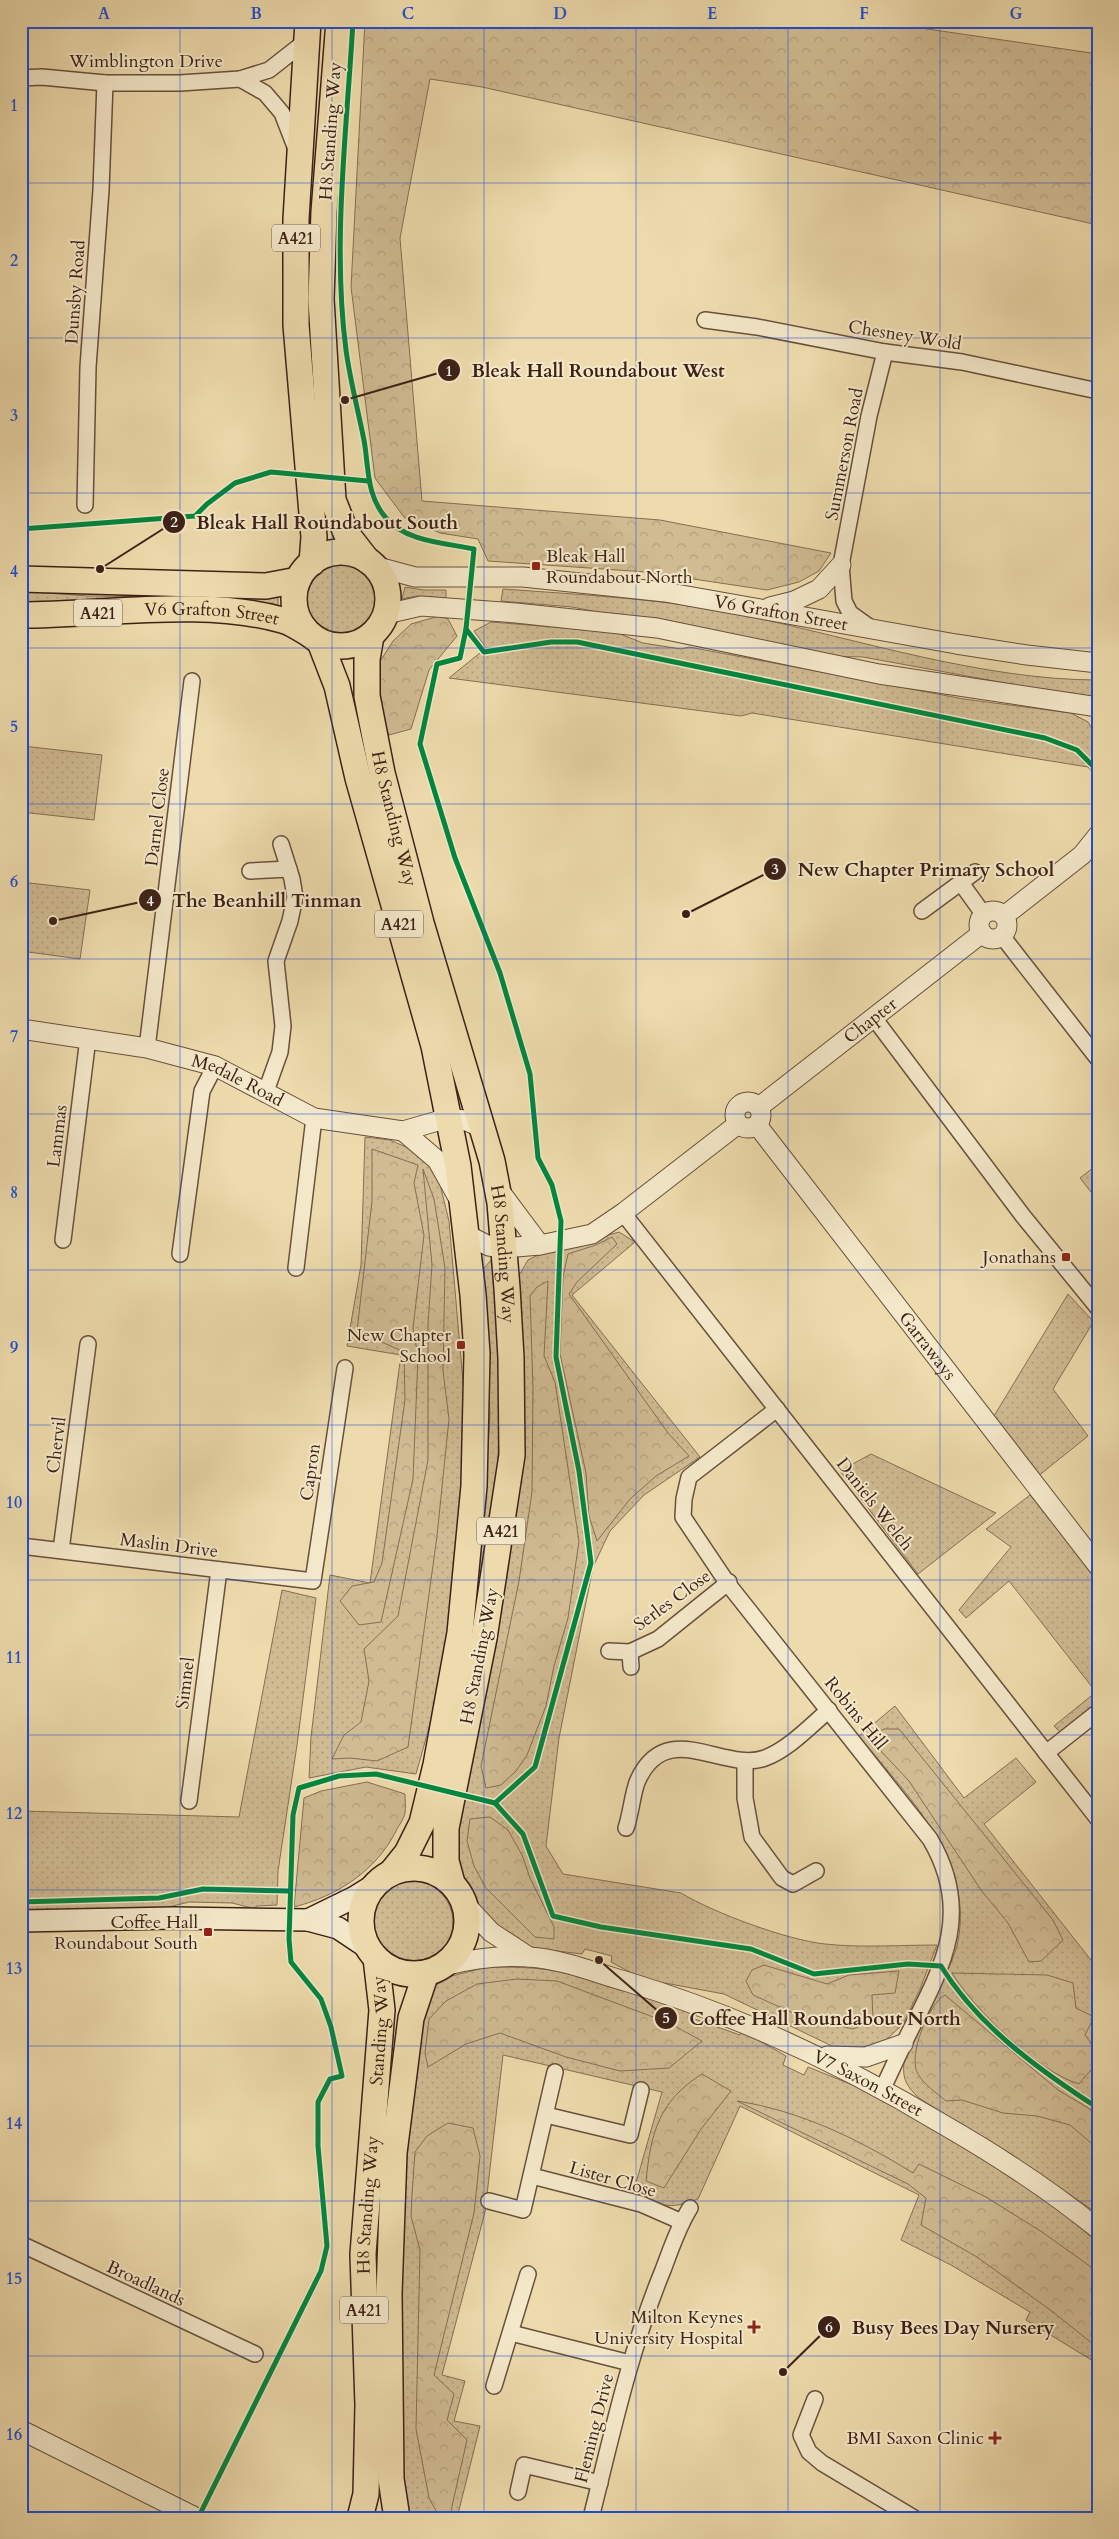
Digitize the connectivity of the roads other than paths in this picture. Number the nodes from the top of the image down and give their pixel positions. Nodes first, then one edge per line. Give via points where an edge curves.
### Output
1 (339, 21) edge
2 (307, 31) edge
3 (21, 78) edge
4 (240, 80) junction
5 (105, 83) junction
6 (300, 159) junction
7 (705, 320) dead end
8 (885, 352) junction
9 (1098, 391) edge
10 (319, 453) junction
11 (322, 501) junction
12 (85, 505) dead end
13 (370, 563) junction
14 (841, 565) junction
15 (305, 571) junction
16 (21, 579) edge
17 (764, 608) junction
18 (386, 614) junction
19 (21, 615) edge
20 (872, 628) junction
21 (370, 636) junction
22 (315, 638) junction
23 (1098, 663) edge
24 (192, 681) dead end
25 (1092, 706) edge
26 (1098, 722) edge
27 (370, 776) junction
28 (1098, 835) edge
29 (281, 844) dead end
30 (289, 869) junction
31 (250, 871) dead end
32 (975, 872) dead end
33 (961, 883) junction
34 (922, 911) dead end
35 (1004, 916) junction
36 (983, 924) junction
37 (1002, 936) junction
38 (874, 1018) junction
39 (21, 1029) edge
40 (88, 1038) junction
41 (147, 1048) junction
42 (1098, 1059) edge
43 (215, 1066) junction
44 (266, 1094) junction
45 (314, 1118) junction
46 (751, 1119) junction
47 (465, 1122) junction
48 (403, 1131) junction
49 (452, 1168) junction
50 (501, 1197) junction
51 (623, 1213) junction
52 (464, 1218) junction
53 (63, 1240) dead end
54 (540, 1244) junction
55 (496, 1247) junction
56 (180, 1254) dead end
57 (296, 1268) dead end
58 (473, 1295) junction
59 (1098, 1308) edge
60 (88, 1344) dead end
61 (345, 1368) dead end
62 (777, 1409) junction
63 (21, 1546) edge
64 (61, 1550) junction
65 (1098, 1566) edge
66 (219, 1570) junction
67 (313, 1581) joint
68 (729, 1582) junction
69 (609, 1651) dead end
70 (630, 1652) junction
71 (631, 1667) dead end
72 (829, 1710) junction
73 (1098, 1712) edge
74 (1046, 1754) junction
75 (745, 1761) junction
76 (446, 1768) junction
77 (189, 1801) dead end
78 (1098, 1819) edge
79 (626, 1828) dead end
80 (816, 1872) dead end
81 (383, 1878) junction
82 (452, 1883) junction
83 (465, 1904) junction
84 (306, 1920) junction
85 (21, 1921) edge
86 (372, 1953) junction
87 (529, 1957) junction
88 (434, 1969) junction
89 (903, 2044) junction
90 (819, 2056) junction
91 (555, 2072) dead end
92 (883, 2088) junction
93 (641, 2090) dead end
94 (387, 2104) junction
95 (546, 2115) junction
96 (532, 2176) junction
97 (489, 2201) dead end
98 (690, 2208) dead end
99 (682, 2222) junction
100 (1098, 2229) edge
101 (21, 2244) edge
102 (528, 2274) dead end
103 (511, 2333) junction
104 (256, 2354) dead end
105 (630, 2363) junction
106 (494, 2386) dead end
107 (815, 2399) dead end
108 (21, 2430) edge
109 (600, 2483) junction
110 (518, 2492) dead end
111 (197, 2518) edge
112 (360, 2518) edge
113 (397, 2518) edge
114 (591, 2518) edge
115 (914, 2518) edge

1 - 10 highway, H8 Standing Way / A421 via 324,212
2 - 4 street, Wimblington Drive via 269,70
2 - 6 highway, H8 Standing Way / A421
3 - 5 street, Wimblington Drive
4 - 5 street, Wimblington Drive via 180,84
4 - 6 street, Wimblington Drive via 265,93 282,114
5 - 12 street, Dunsby Road via 88,366
6 - 10 highway, H8 Standing Way / A421 via 296,219 296,325
7 - 8 street, Chesney Wold
8 - 9 street, Chesney Wold via 962,362
8 - 14 street, Summerson Road via 869,416
10 - 11 highway, H8 Standing Way / A421
11 - 13 highway, H8 Standing Way / A421
11 - 15 highway, H8 Standing Way / A421
13 - 15 highway, A421 via 354,554 339,552 324,556
13 - 17 street, V6 Grafton Street via 415,577 523,577 665,592
13 - 18 highway, A421 via 382,576 387,588
14 - 17 street via 819,589 794,601
14 - 20 street, Summerson Road via 844,601 850,614
15 - 16 highway, V6 Grafton Street / A421 via 266,586
15 - 22 highway, A421 via 294,594 295,609 300,623
17 - 20 street, V6 Grafton Street
18 - 21 highway, A421
18 - 25 street via 421,606 656,628 879,674
19 - 22 highway, V6 Grafton Street / A421 via 207,609 284,620
20 - 23 street, V6 Grafton Street via 1027,655
21 - 22 highway, A421 via 346,646 333,646
21 - 27 highway, H8 Standing Way / A421 via 366,676 372,726
22 - 27 highway, H8 Standing Way / A421 via 337,686 348,731
24 - 41 street, Darnel Close
25 - 26 street
27 - 47 highway, H8 Standing Way / A421 via 434,1046
27 - 47 highway, H8 Standing Way / A421 via 421,922 467,1077
28 - 35 street via 1082,856
29 - 30 street
30 - 31 street
30 - 44 street via 295,897 276,961 283,1026 280,1052
32 - 33 street
33 - 34 street
33 - 36 street
35 - 36 street via 996,912
35 - 37 street via 1007,924
36 - 37 street via 993,939
36 - 38 street, Chapter
37 - 42 street
38 - 46 street, Chapter
38 - 59 street via 1023,1216
39 - 40 street, Medale Road
40 - 41 street, Medale Road
40 - 53 street, Lammas
41 - 43 street, Medale Road
43 - 44 street, Medale Road
43 - 56 street via 202,1091
44 - 45 street, Medale Road
45 - 48 street, Medale Road
45 - 57 street
46 - 51 street, Chapter
46 - 65 street, Garraways
47 - 48 street, Medale Road
47 - 49 highway, H8 Standing Way / A421
47 - 50 highway, H8 Standing Way / A421 via 492,1161
48 - 49 street
49 - 52 highway, H8 Standing Way / A421
50 - 54 street
50 - 55 highway, H8 Standing Way / A421
51 - 54 street, Chapter via 592,1234
51 - 62 street, Daniels Welch
52 - 55 street
52 - 58 highway, H8 Standing Way / A421
54 - 55 street, Chapter
55 - 58 highway
55 - 76 highway, H8 Standing Way / A421 via 511,1358 512,1455 484,1638
58 - 76 highway, H8 Standing Way / A421 via 477,1354 474,1486
60 - 64 street, Chervil
61 - 67 street, Capron
62 - 68 street, Robins Hill via 689,1477 683,1517
62 - 74 street, Daniels Welch
63 - 64 street, Maslin Drive
64 - 66 street, Maslin Drive
66 - 67 street, Maslin Drive
66 - 77 street, Simnel
68 - 70 street, Serles Close via 658,1639
68 - 72 street, Robins Hill
69 - 70 street, Serles Close
70 - 71 street
72 - 75 street via 780,1750 764,1758
72 - 89 street, Robins Hill via 930,1839 945,1866 952,1908 951,1933 941,1966
73 - 74 street
74 - 78 street, Daniels Welch
75 - 79 street via 682,1748 662,1753 647,1764 637,1781
75 - 80 street via 745,1798 752,1837 782,1878 793,1884
76 - 81 highway, H8 Standing Way / A421 via 407,1853
76 - 82 highway, H8 Standing Way / A421 via 446,1861
81 - 82 highway, A421 via 407,1868 423,1868 439,1873
81 - 84 main road via 355,1897
81 - 86 highway, A421 via 365,1901 361,1921 363,1935
82 - 83 highway, A421
83 - 87 street, V7 Saxon Street via 491,1932
83 - 88 highway, A421 via 468,1918 464,1939 453,1957
84 - 85 main road
84 - 86 main road via 338,1928
86 - 88 highway via 399,1972
86 - 94 highway, Standing Way / A421 via 382,2010 379,2055
87 - 88 street, V7 Saxon Street via 474,1958
87 - 90 street, V7 Saxon Street via 589,1970 697,2004
88 - 94 highway, Standing Way / A421 via 411,2018 407,2061
89 - 90 street via 866,2056
89 - 92 street, Robins Hill
90 - 92 street, V7 Saxon Street
91 - 95 street
92 - 100 street, V7 Saxon Street via 997,2156
93 - 95 street via 630,2134
94 - 112 highway, H8 Standing Way / A421 via 363,2254 368,2405 366,2494
94 - 113 highway, H8 Standing Way / A421 via 394,2153 389,2294 391,2479
95 - 96 street
96 - 97 street via 523,2210
96 - 99 street, Lister Close via 641,2204
98 - 99 street, Fleming Drive
99 - 105 street, Fleming Drive
101 - 104 street, Broadlands
102 - 103 street
103 - 105 street
103 - 106 street
105 - 109 street, Fleming Drive
107 - 115 street via 801,2435 810,2452 822,2463
108 - 111 street
109 - 110 street via 524,2465
109 - 114 street, Fleming Drive

